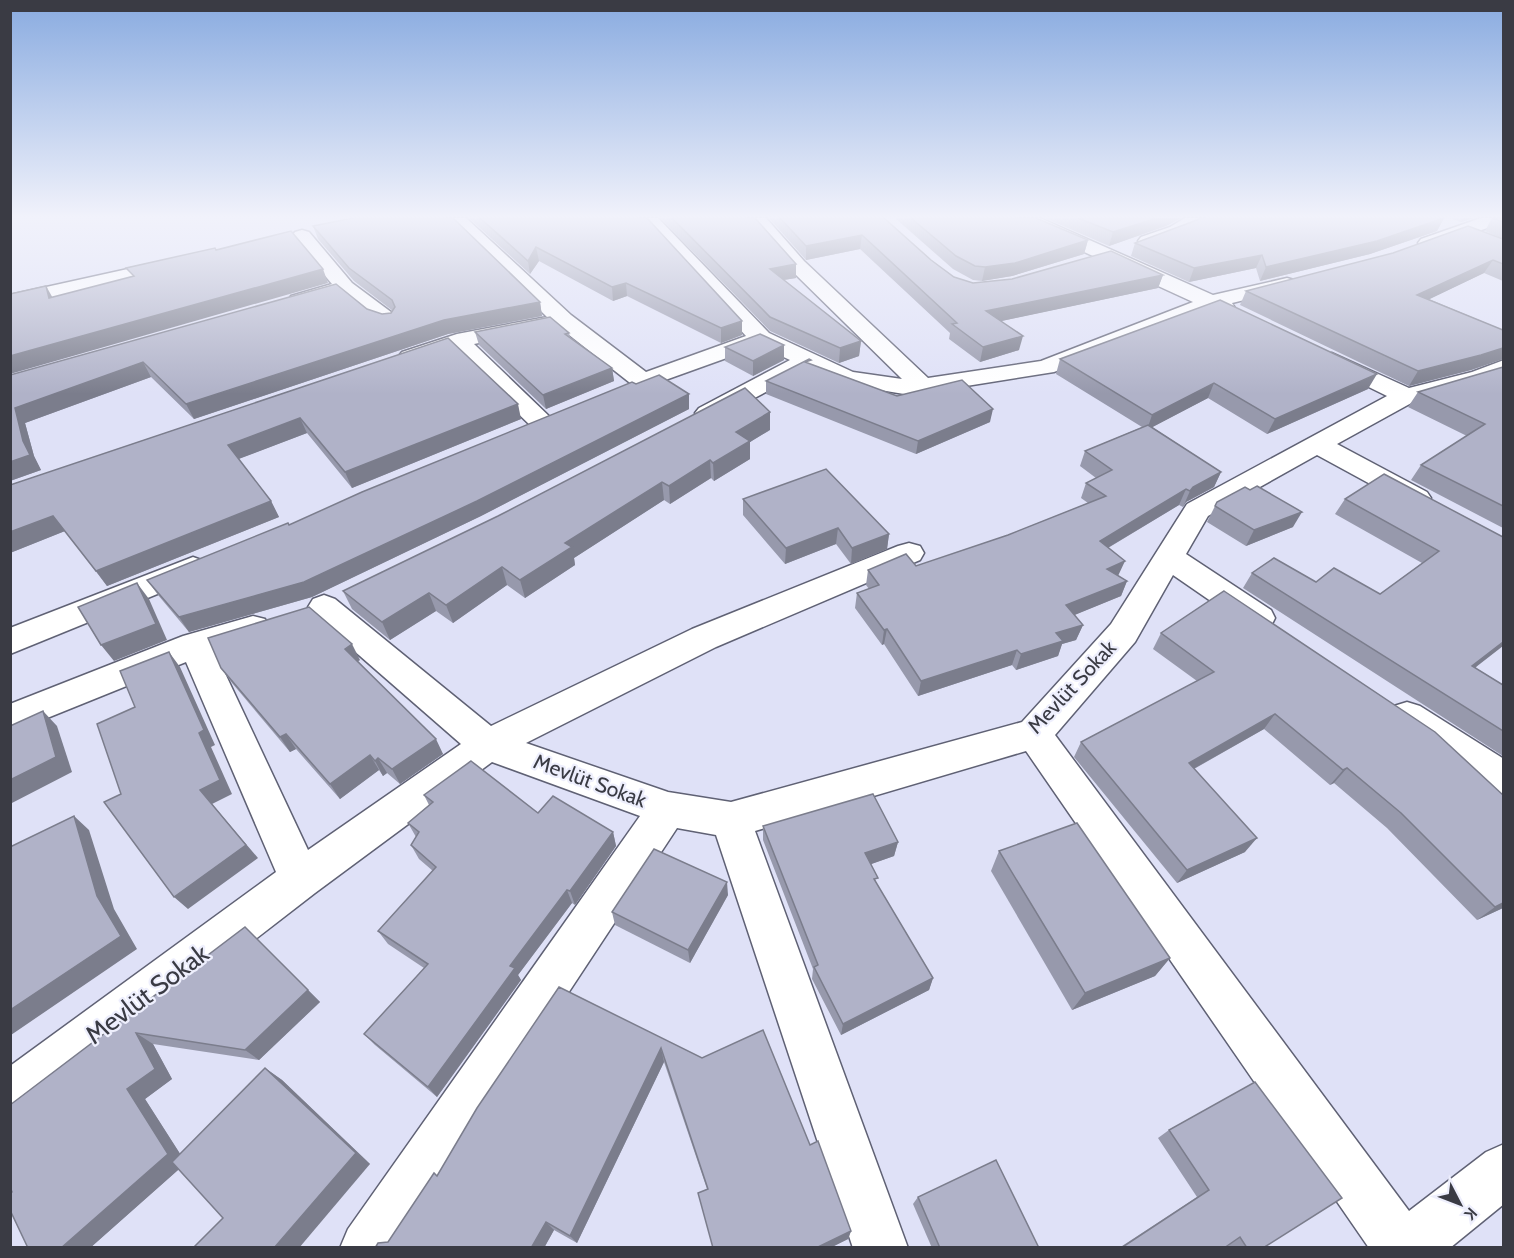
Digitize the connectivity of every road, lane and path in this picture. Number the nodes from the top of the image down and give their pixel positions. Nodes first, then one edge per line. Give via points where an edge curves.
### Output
1 (123, 277) edge
2 (336, 277) edge
3 (518, 277) edge
4 (703, 277) edge
5 (809, 277) edge
6 (1157, 277) edge
7 (1312, 278) edge
8 (345, 287) junction
9 (10, 302) edge
10 (1211, 302) junction
11 (285, 306) edge
12 (1244, 318) edge
13 (387, 320) edge
14 (563, 320) junction
15 (761, 338) junction
16 (457, 341) junction
17 (1308, 349) edge
18 (807, 360) junction
19 (390, 363) edge
20 (1496, 377) edge
21 (643, 381) junction
22 (923, 386) junction
23 (613, 393) edge
24 (1406, 396) junction
25 (683, 426) edge
26 (515, 434) edge
27 (1316, 444) junction
28 (1441, 511) edge
29 (909, 553) edge
30 (1168, 557) junction
31 (214, 560) edge
32 (355, 591) edge
33 (302, 613) junction
34 (1286, 636) edge
35 (10, 642) edge
36 (195, 645) junction
37 (1385, 702) edge
38 (10, 719) edge
39 (1034, 734) junction
40 (488, 745) junction
41 (1503, 780) edge
42 (668, 809) junction
43 (731, 820) junction
44 (300, 879) junction
45 (10, 1097) edge
46 (1503, 1170) edge
47 (367, 1248) edge
48 (881, 1248) edge
49 (1404, 1248) edge

1 - 9 street
2 - 8 street
3 - 14 street
4 - 15 street
5 - 22 street
6 - 10 street
7 - 10 street
8 - 11 street
8 - 13 street
10 - 12 street
10 - 22 street via 1046,367
14 - 16 street
14 - 21 street
15 - 18 street
15 - 21 street
16 - 19 street
16 - 26 street via 552,418
17 - 24 street
18 - 22 street via 847,378 910,388
18 - 25 street
20 - 24 street, Mevlüt Sokak
21 - 23 street
24 - 27 street, Mevlüt Sokak
27 - 28 street
27 - 30 street, Mevlüt Sokak via 1197,510
29 - 40 street via 704,638
30 - 34 street
30 - 39 street, Mevlüt Sokak via 1123,633
31 - 35 street
32 - 33 street
33 - 36 street
33 - 40 street, Mevlüt Sokak
36 - 38 street
36 - 44 street
37 - 41 street
39 - 43 street, Mevlüt Sokak
39 - 49 street
40 - 42 street, Mevlüt Sokak
40 - 44 street, Mevlüt Sokak
42 - 43 street, Mevlüt Sokak
42 - 47 street
43 - 48 street
44 - 45 street, Mevlüt Sokak
46 - 49 street

